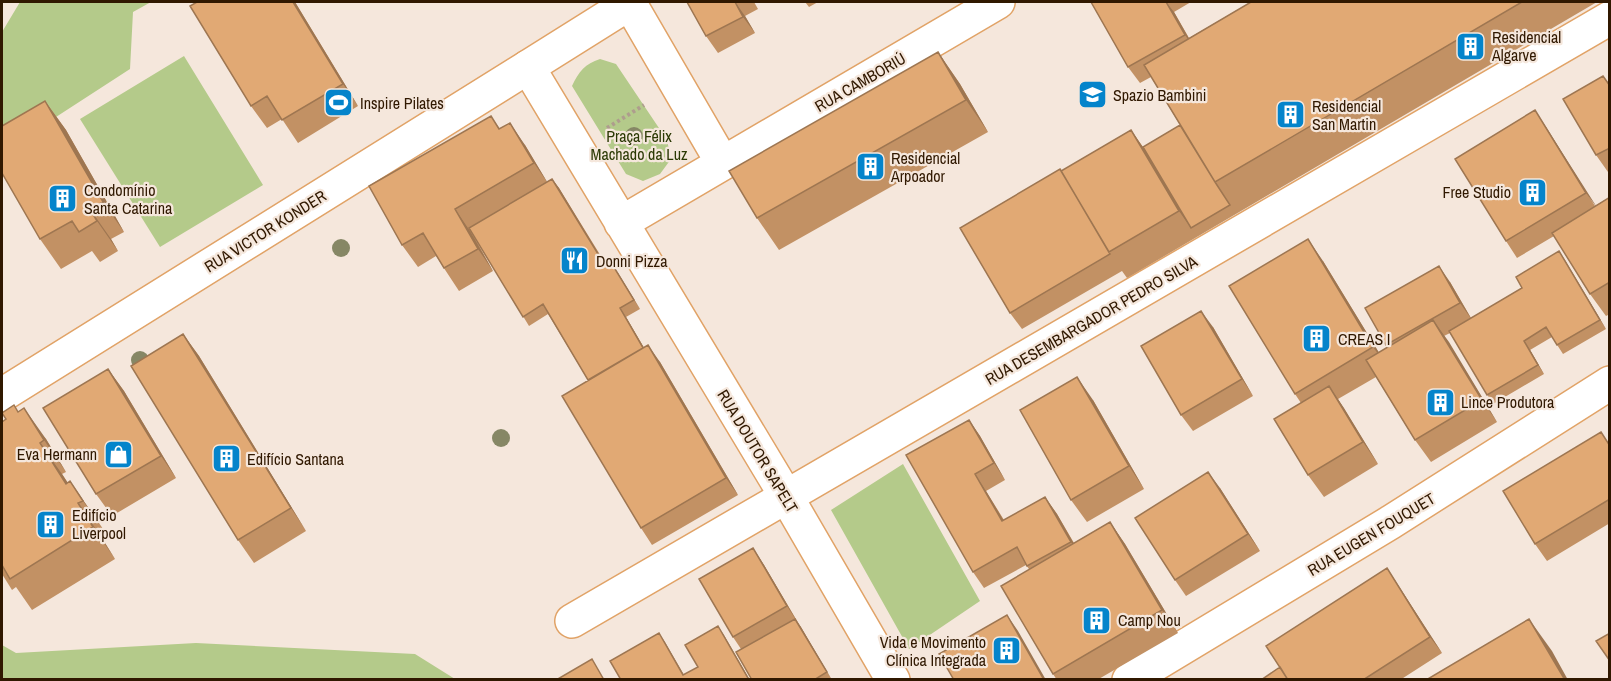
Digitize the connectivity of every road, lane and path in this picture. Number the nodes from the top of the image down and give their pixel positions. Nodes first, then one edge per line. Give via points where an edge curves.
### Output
1 (630, 2) edge
2 (998, 2) edge
3 (1610, 18) edge
4 (528, 67) junction
5 (678, 84) junction
6 (576, 147) junction
7 (722, 162) junction
8 (621, 223) junction
9 (1610, 383) edge
10 (2, 395) edge
11 (786, 496) junction
12 (572, 621) dead end
13 (893, 680) edge
14 (1129, 680) edge

1 - 4 street, RUA VICTOR KONDER
1 - 5 street
2 - 7 street, RUA CAMBORIÚ
3 - 11 street, RUA DESEMBARGADOR PEDRO SILVA
4 - 6 street, RUA DOUTOR SAPELT
4 - 10 street, RUA VICTOR KONDER
5 - 6 path
5 - 7 street
6 - 8 street, RUA DOUTOR SAPELT
7 - 8 street, RUA CAMBORIÚ
8 - 11 street, RUA DOUTOR SAPELT
9 - 14 street, RUA EUGEN FOUQUET via 1391,522
11 - 12 street, RUA DESEMBARGADOR PEDRO SILVA
11 - 13 street, RUA DOUTOR SAPELT

